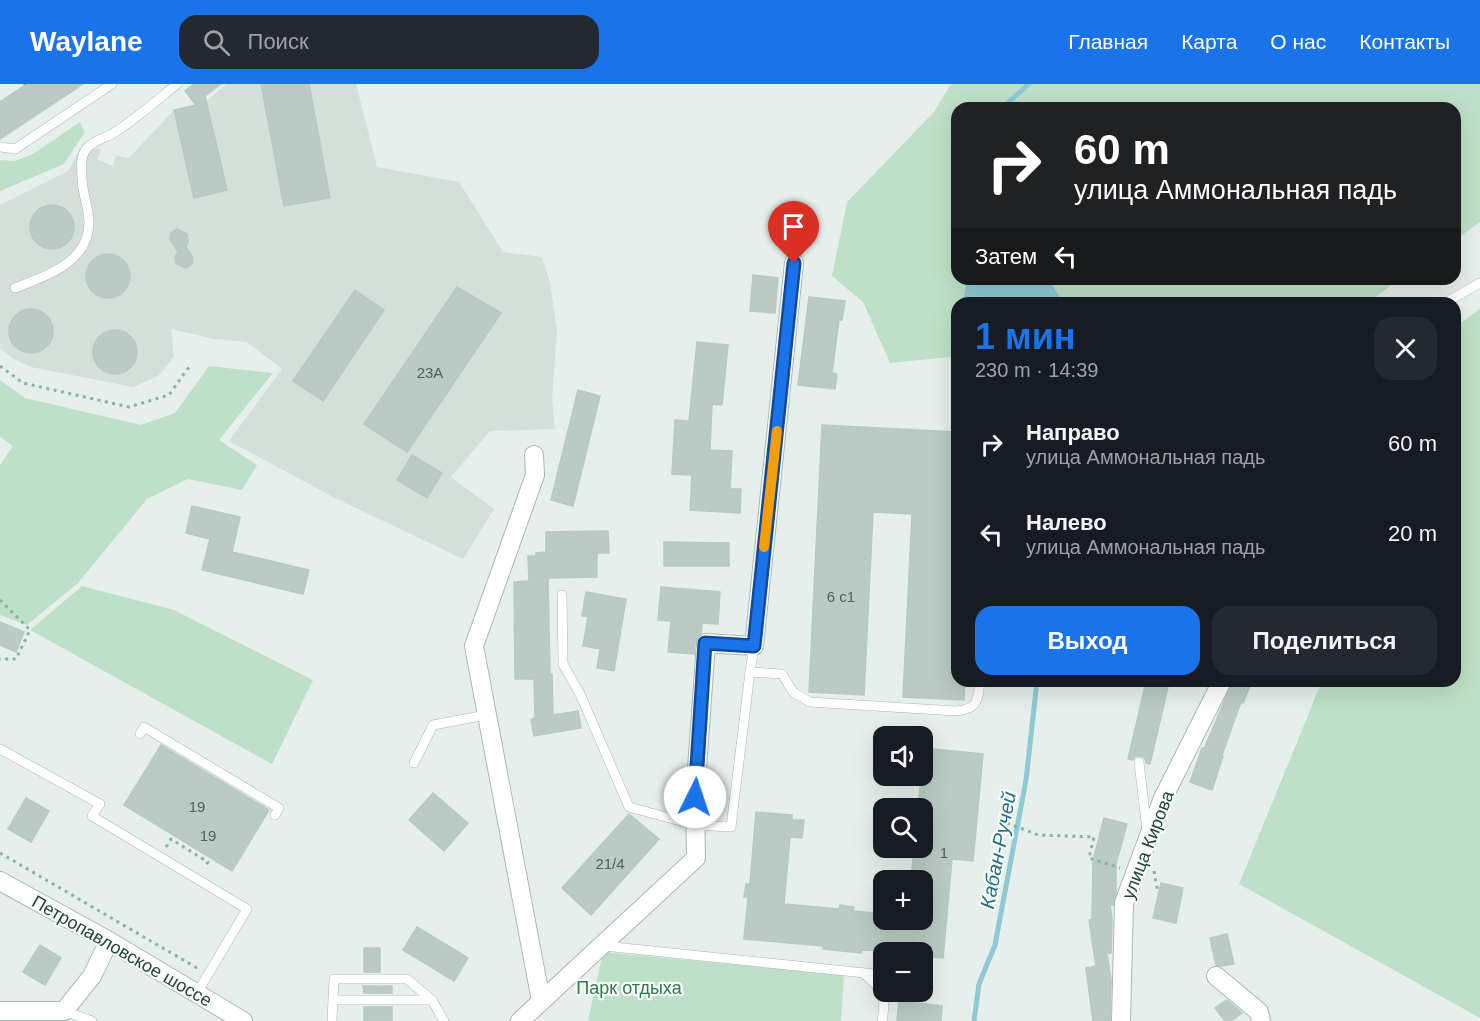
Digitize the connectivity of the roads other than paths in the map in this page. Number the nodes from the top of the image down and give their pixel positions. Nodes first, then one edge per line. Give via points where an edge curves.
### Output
1 (112, 84) edge
2 (177, 84) edge
3 (0, 147) edge
4 (794, 263) dead end
5 (1480, 283) edge
6 (15, 288) dead end
7 (1456, 297) edge
8 (534, 455) dead end
9 (562, 595) dead end
10 (754, 646) junction
11 (750, 672) junction
12 (979, 687) edge
13 (1219, 687) edge
14 (486, 715) junction
15 (140, 734) dead end
16 (0, 749) edge
17 (1139, 762) dead end
18 (414, 763) dead end
19 (275, 815) dead end
20 (695, 825) junction
21 (1148, 839) junction
22 (0, 881) edge
23 (109, 941) junction
24 (601, 946) junction
25 (863, 973) junction
26 (873, 974) edge
27 (1216, 976) dead end
28 (197, 993) junction
29 (333, 1000) junction
30 (432, 1000) junction
31 (541, 1001) junction
32 (0, 1011) edge
33 (65, 1016) edge
34 (92, 1021) edge
35 (243, 1021) edge
36 (332, 1021) edge
37 (444, 1021) edge
38 (520, 1021) edge
39 (882, 1021) edge
40 (1121, 1021) edge
41 (1261, 1021) edge

1 - 3 lane via 15,149
2 - 6 lane via 133,120 85,150 82,183 89,224 85,240 65,266
4 - 10 street
5 - 7 lane
8 - 14 street via 535,475 474,646
9 - 20 lane via 563,664 629,807
10 - 11 lane
10 - 20 street via 705,643
11 - 12 lane via 782,674 793,692 810,702 956,711 974,706
11 - 20 lane via 731,827
13 - 21 street, улица Кирова via 1163,798
14 - 18 lane via 432,725
14 - 31 street
15 - 19 lane via 144,727 279,808
16 - 28 lane via 99,804 92,816 247,909
17 - 21 lane
20 - 24 street via 696,858
21 - 40 street, улица Кирова via 1124,903
22 - 23 street, Петропавловское шоссе
23 - 28 street, Петропавловское шоссе
23 - 33 street via 92,976
24 - 25 lane
24 - 31 street
25 - 26 lane
25 - 39 lane via 884,994
27 - 41 street via 1259,1012
28 - 35 street, Петропавловское шоссе
29 - 30 lane
29 - 30 lane via 334,979 407,979
29 - 36 lane
30 - 37 lane
31 - 38 street
32 - 33 street
33 - 34 lane

